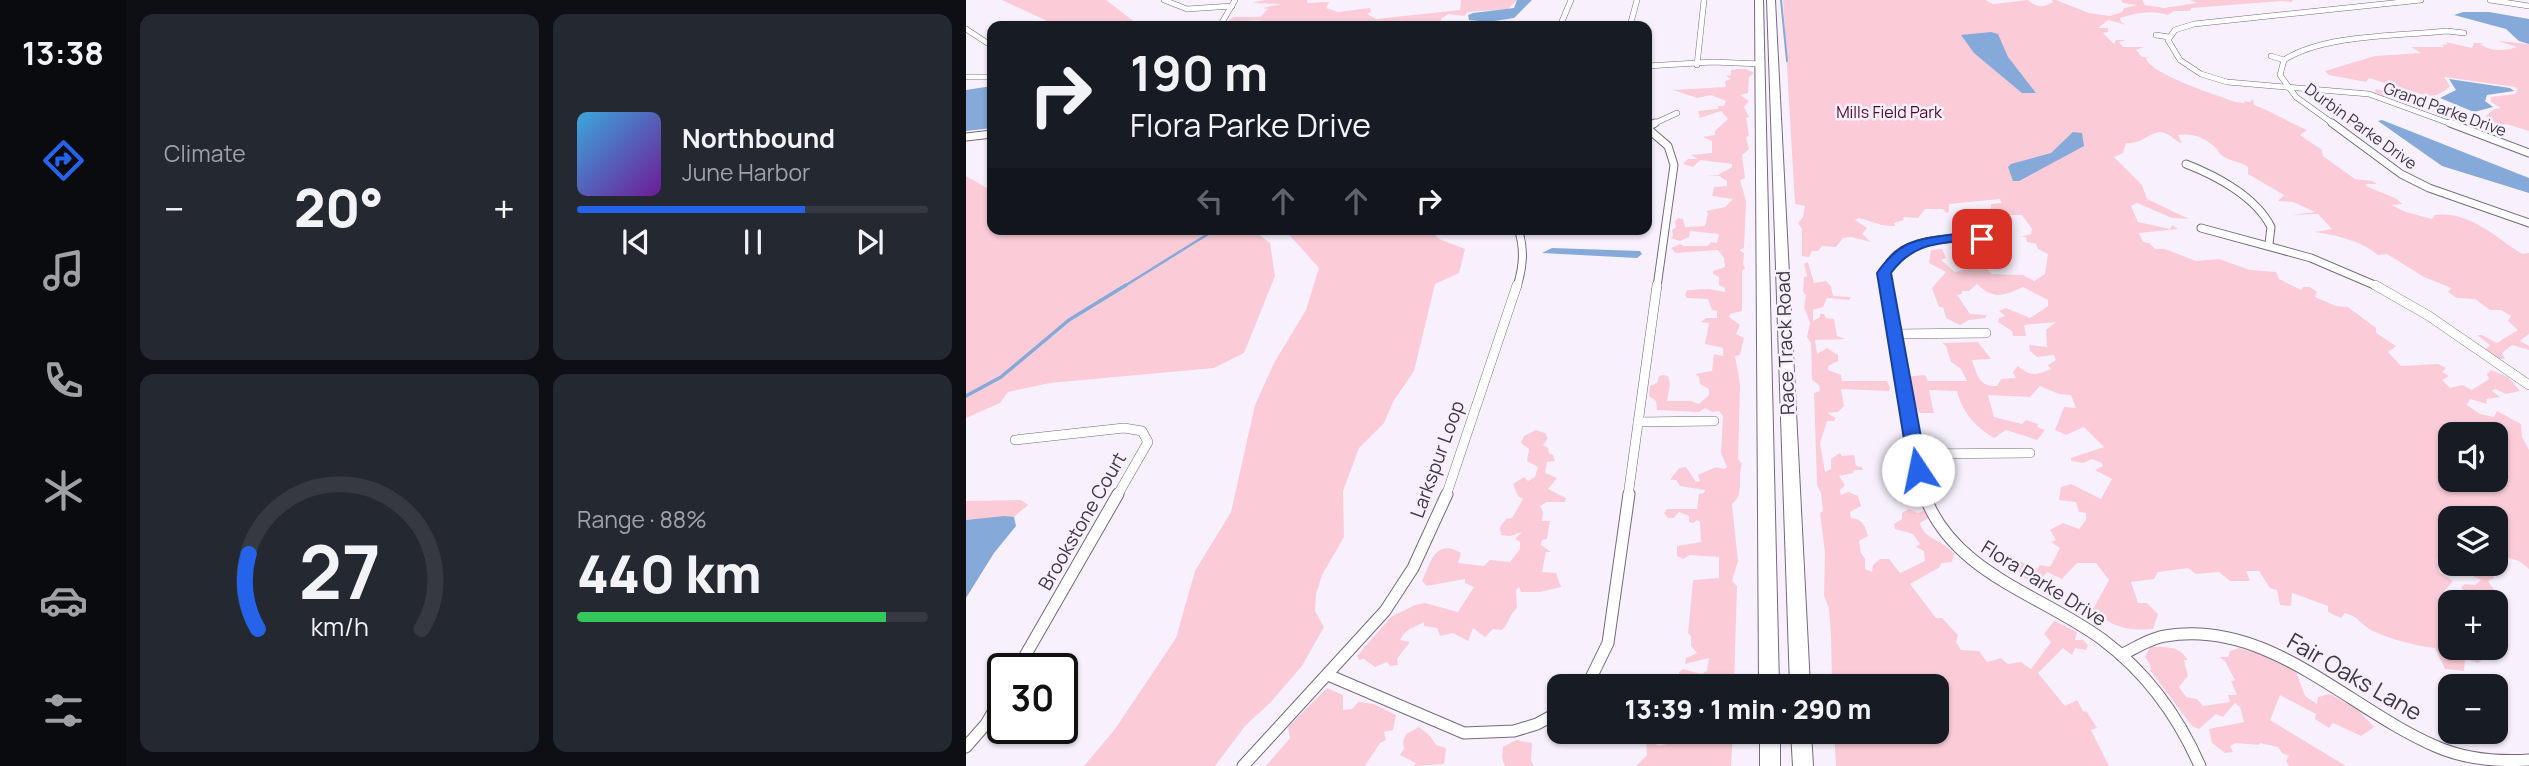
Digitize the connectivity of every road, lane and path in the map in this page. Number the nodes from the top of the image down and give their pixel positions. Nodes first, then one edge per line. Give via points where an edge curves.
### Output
1 (1164, 0) edge
2 (1235, 0) edge
3 (1572, 0) edge
4 (1637, 0) edge
5 (1704, 0) edge
6 (1759, 0) edge
7 (1770, 0) edge
8 (2421, 0) edge
9 (2490, 0) edge
10 (1232, 6) junction
11 (2529, 6) edge
12 (1223, 21) edge
13 (1562, 21) edge
14 (1631, 21) edge
15 (966, 29) edge
16 (2464, 33) dead end
17 (2156, 35) dead end
18 (2169, 37) junction
19 (987, 43) edge
20 (2271, 56) dead end
21 (2284, 60) junction
22 (1761, 64) junction
23 (1697, 65) junction
24 (1652, 66) edge
25 (966, 77) edge
26 (987, 77) edge
27 (2289, 91) junction
28 (1678, 113) dead end
29 (1652, 126) edge
30 (1652, 132) edge
31 (987, 135) edge
32 (966, 137) edge
33 (2529, 153) edge
34 (2186, 164) dead end
35 (2529, 223) edge
36 (2201, 228) dead end
37 (1520, 235) edge
38 (1982, 239) dead end
39 (2269, 244) junction
40 (1893, 334) junction
41 (1986, 334) dead end
42 (2529, 386) edge
43 (1714, 421) dead end
44 (1638, 422) junction
45 (1015, 440) dead end
46 (2030, 453) dead end
47 (1915, 454) junction
48 (1027, 653) edge
49 (2122, 655) junction
50 (1594, 674) edge
51 (1769, 674) edge
52 (1799, 674) edge
53 (1328, 676) junction
54 (1547, 719) edge
55 (987, 722) edge
56 (1770, 744) edge
57 (1802, 744) edge
58 (966, 747) edge
59 (2529, 760) edge
60 (1243, 766) edge
61 (1770, 766) edge
62 (1803, 766) edge
63 (2200, 766) edge

1 - 10 street via 1182,8
2 - 10 street
3 - 13 street
4 - 14 street
5 - 23 street
6 - 22 main road, Race Track Road
7 - 52 main road, Race Track Road
8 - 18 street via 2194,24
9 - 11 street
10 - 12 street
15 - 19 street
16 - 21 street via 2447,31 2322,46
17 - 18 street
18 - 27 street, Grand Parke Drive via 2179,57 2204,74 2250,87
20 - 21 street
21 - 27 street, Durbin Parke Drive via 2280,74
22 - 23 street
22 - 51 main road, Race Track Road
23 - 24 street
25 - 26 street
27 - 33 street, Grand Parke Drive via 2369,94
27 - 35 street, Durbin Parke Drive via 2401,174
28 - 29 street
30 - 44 street via 1668,146 1674,164
31 - 32 street
34 - 39 street via 2206,172 2261,211 2271,226
36 - 39 street
37 - 53 street, Larkspur Loop via 1522,270 1435,525 1391,603
38 - 40 street, Flora Parke Drive via 1961,237 1918,244 1893,258 1883,278
39 - 42 street via 2344,270 2389,292
40 - 41 street
40 - 47 street, Flora Parke Drive
43 - 44 street
44 - 50 street via 1608,643
45 - 48 street, Brookstone Court via 1124,428 1142,431 1148,442
46 - 47 street
47 - 49 street, Flora Parke Drive via 1931,511 1969,558
49 - 59 street, Fair Oaks Lane via 2152,637 2171,633 2234,639 2306,668 2434,745 2488,760
49 - 63 street, Flora Parke Drive via 2166,705
53 - 54 street via 1464,733 1518,731
53 - 60 street, Larkspur Loop
55 - 58 street
56 - 61 main road
57 - 62 main road

